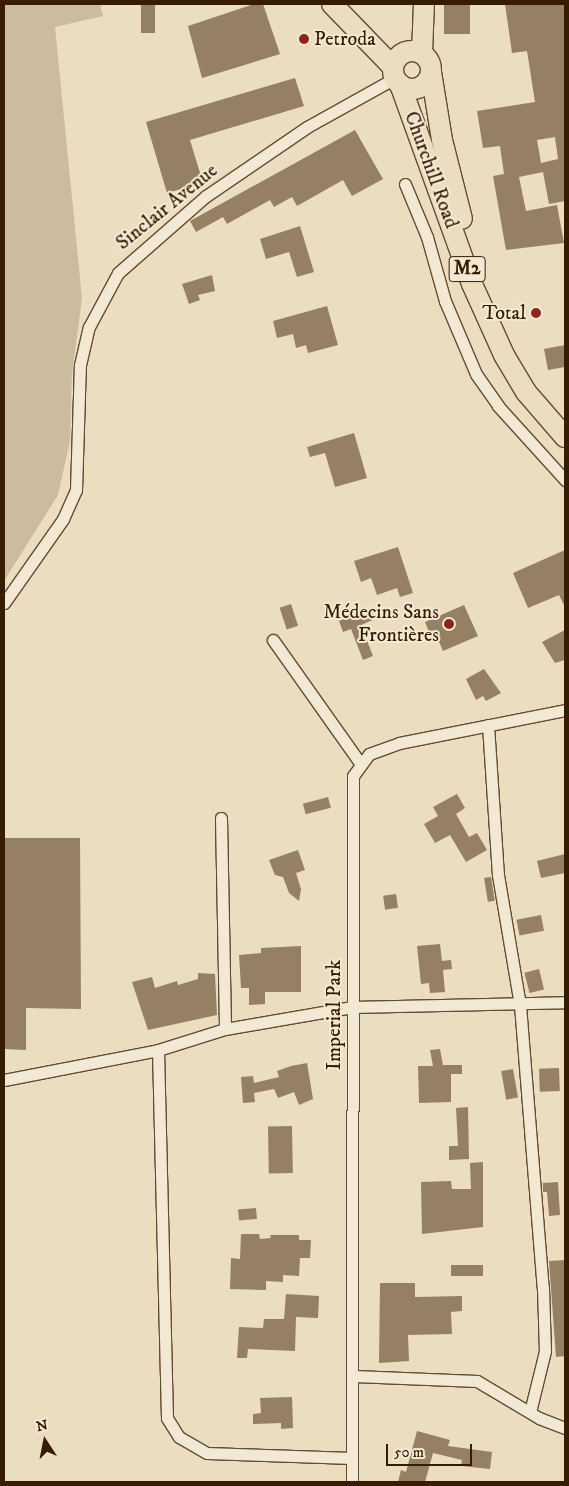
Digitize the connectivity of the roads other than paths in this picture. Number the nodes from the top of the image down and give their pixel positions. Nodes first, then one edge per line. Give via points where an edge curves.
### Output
1 (332, 4) edge
2 (424, 4) edge
3 (422, 53) junction
4 (431, 72) junction
5 (396, 76) junction
6 (405, 184) dead end
7 (565, 422) edge
8 (565, 437) edge
9 (565, 480) edge
10 (4, 603) edge
11 (273, 640) dead end
12 (565, 710) edge
13 (488, 725) junction
14 (360, 763) junction
15 (221, 818) dead end
16 (565, 1002) edge
17 (520, 1005) junction
18 (352, 1007) junction
19 (224, 1029) junction
20 (158, 1050) junction
21 (4, 1080) edge
22 (354, 1376) junction
23 (530, 1412) junction
24 (565, 1428) edge
25 (352, 1458) junction
26 (352, 1482) edge

1 - 5 highway, M2
2 - 3 highway, Churchill Road
3 - 4 highway, Churchill Road
3 - 5 highway via 407,51
4 - 5 highway, Churchill Road via 419,88
4 - 7 highway, Churchill Road / M2 via 442,140 481,281 512,351 534,386
5 - 8 highway, Churchill Road / M2 via 469,275 504,355 526,392
5 - 10 street, Sinclair Avenue via 307,126 230,179 150,241 118,272 89,327 80,365 76,490 63,519
6 - 9 street via 427,237 445,301 476,374 498,406
11 - 14 street
12 - 13 street
13 - 14 street via 399,742 369,754
13 - 17 street via 498,875
14 - 18 street, Imperial Park via 353,776
15 - 19 street
16 - 17 street
17 - 18 street
17 - 23 street via 545,1351
18 - 19 street
18 - 22 street, Imperial Park
19 - 20 street
20 - 21 street
20 - 25 street via 166,1418 179,1437 207,1453
22 - 23 street via 477,1381
22 - 25 street, Imperial Park
23 - 24 street
25 - 26 street, Imperial Park

